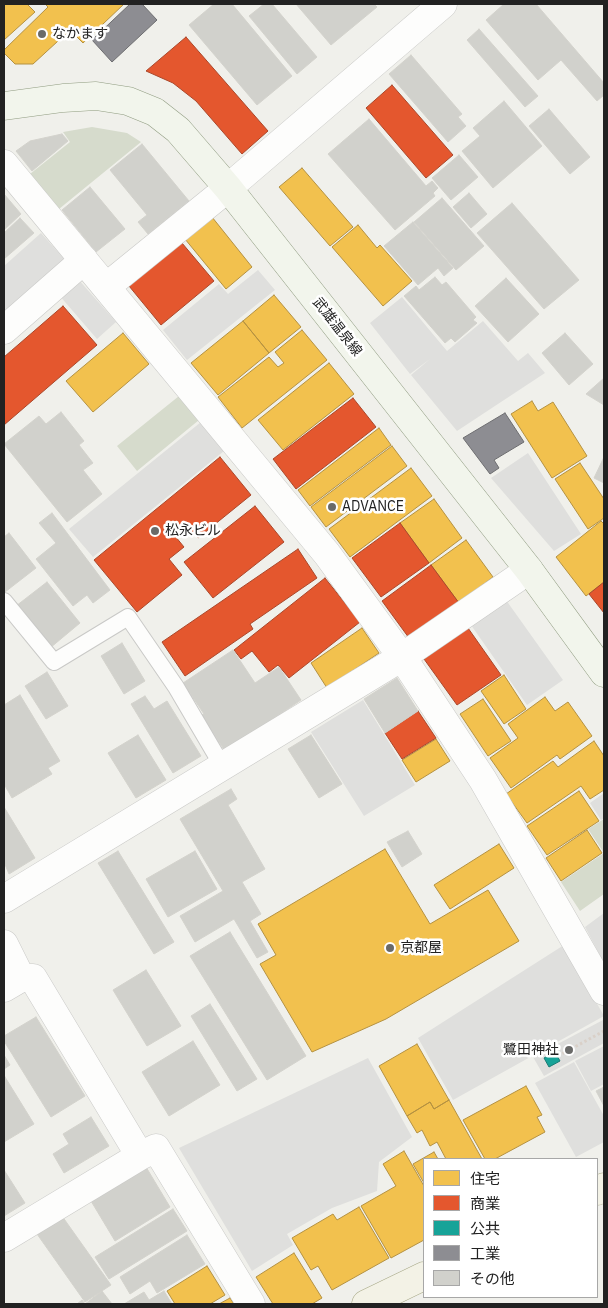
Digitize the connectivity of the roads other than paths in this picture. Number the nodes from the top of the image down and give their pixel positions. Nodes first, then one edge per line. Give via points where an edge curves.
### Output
1 (443, 4) edge
2 (4, 106) edge
3 (4, 164) edge
4 (228, 188) junction
5 (84, 260) junction
6 (106, 288) junction
7 (4, 330) edge
8 (529, 570) junction
9 (4, 600) edge
10 (402, 657) junction
11 (604, 673) edge
12 (223, 767) junction
13 (4, 899) edge
14 (4, 944) edge
15 (12, 983) edge
16 (604, 990) edge
17 (140, 1156) junction
18 (4, 1238) edge
19 (423, 1276) edge
20 (251, 1304) edge
21 (366, 1304) edge

1 - 4 street
2 - 4 main road, 武雄温泉線 via 96,96 128,101 154,112 178,130
3 - 5 street
4 - 6 street
4 - 8 main road, 武雄温泉線
5 - 6 street
5 - 7 street
6 - 10 street via 327,554
8 - 10 street
8 - 11 main road, 武雄温泉線
9 - 12 lane via 54,662 128,617 176,687
10 - 12 street
10 - 16 street via 483,780
12 - 13 street
14 - 15 street
15 - 17 street via 33,978
17 - 18 street
17 - 20 street via 156,1148
19 - 21 main road

